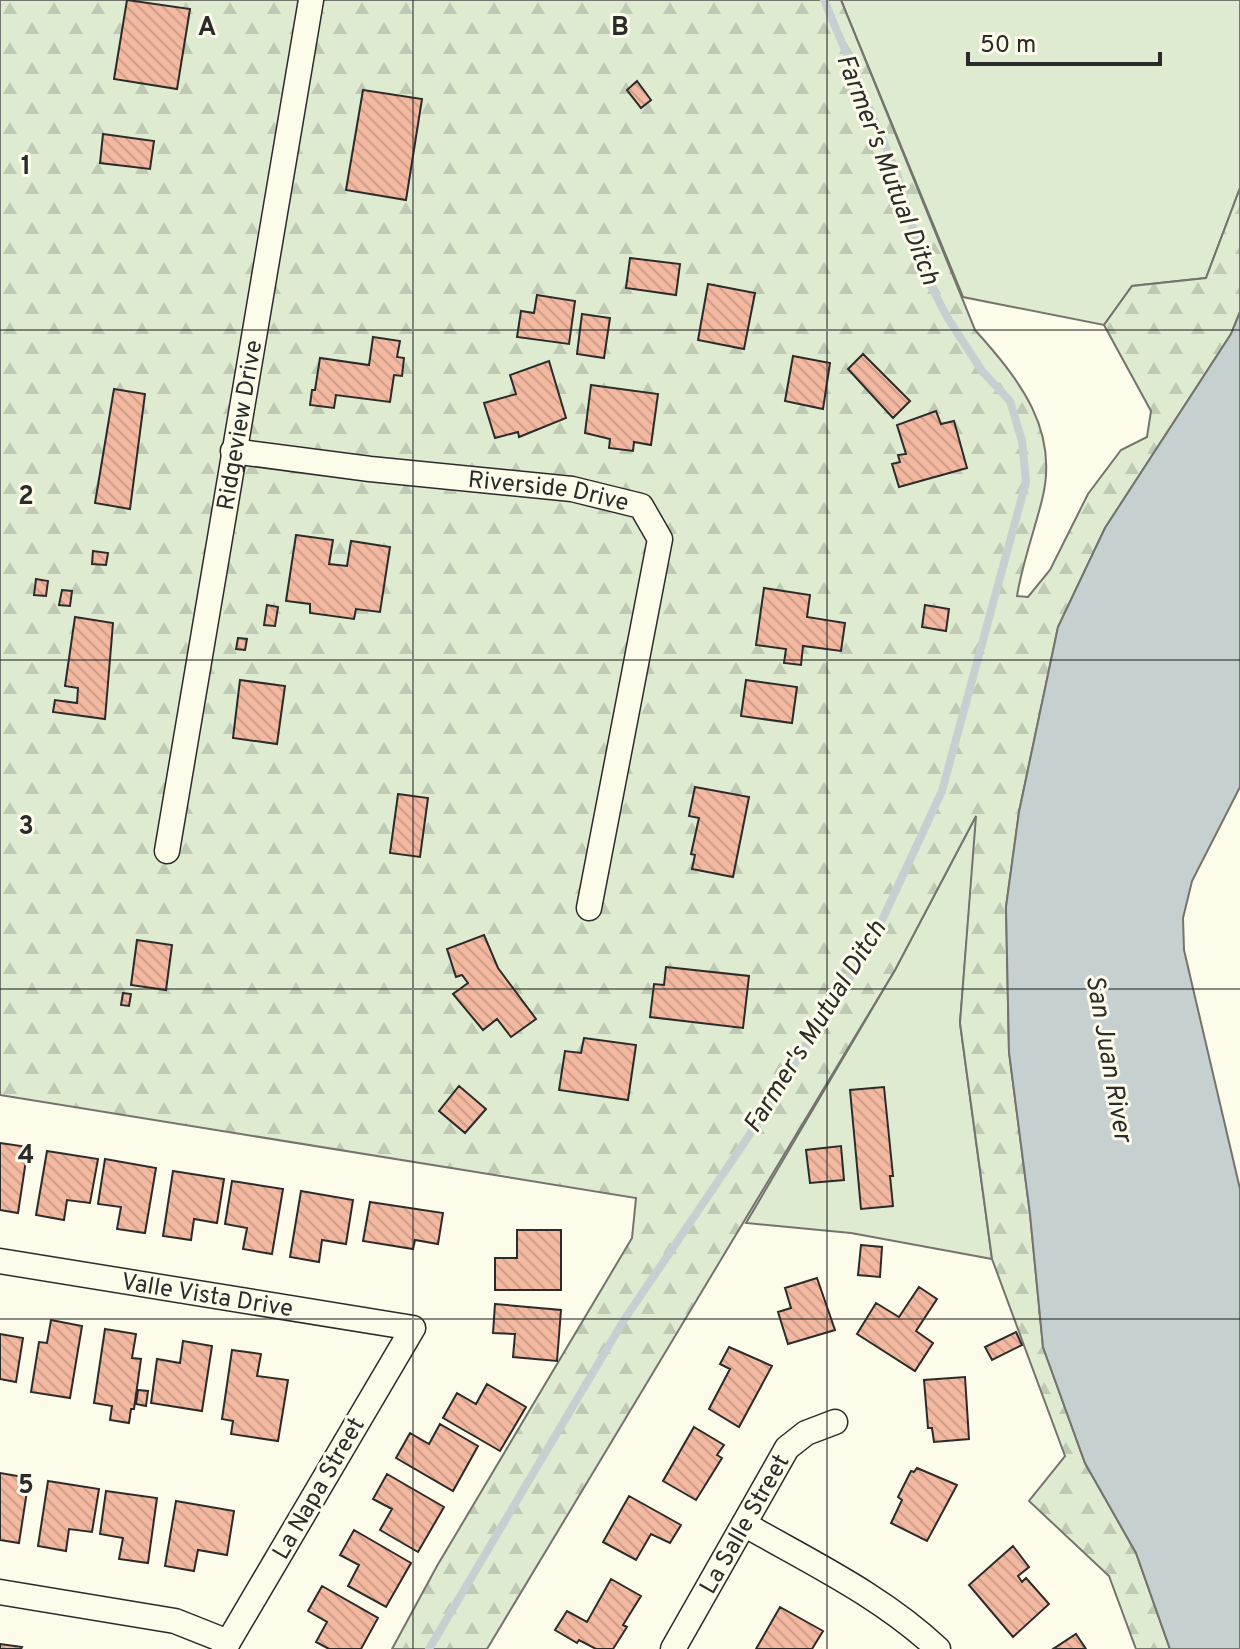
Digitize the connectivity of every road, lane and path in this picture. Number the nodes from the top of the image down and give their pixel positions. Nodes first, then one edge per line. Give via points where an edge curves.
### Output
1 (311, 0) edge
2 (233, 451) junction
3 (167, 851) dead end
4 (589, 908) dead end
5 (0, 1261) edge
6 (413, 1328) joint
7 (835, 1422) dead end
8 (744, 1524) junction
9 (0, 1592) edge
10 (226, 1645) edge
11 (673, 1649) edge
12 (938, 1649) edge

1 - 2 street, Ridgeview Drive
2 - 3 street, Ridgeview Drive
2 - 4 street, Riverside Drive via 572,489 641,506 660,539
5 - 6 street, Valle Vista Drive
6 - 10 street, La Napa Street
7 - 8 street, La Salle Street via 806,1433 787,1448
8 - 11 street, La Salle Street
8 - 12 street via 877,1600
9 - 10 street via 175,1621

